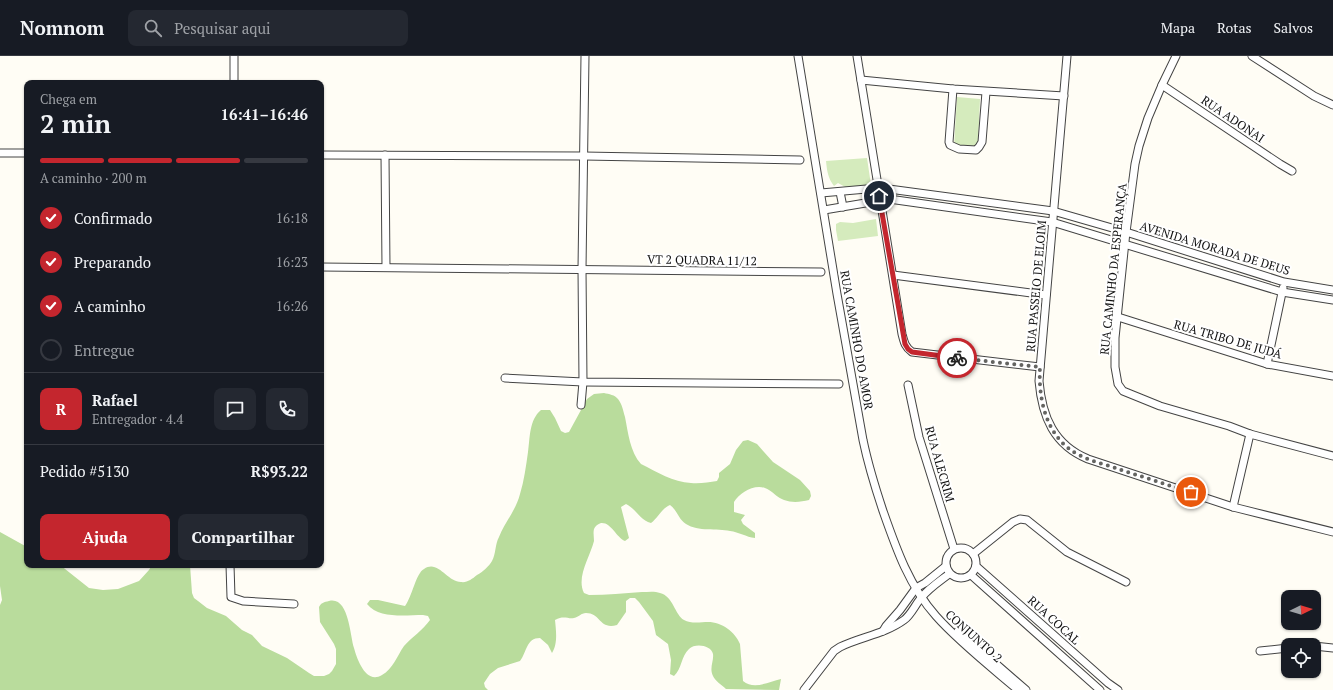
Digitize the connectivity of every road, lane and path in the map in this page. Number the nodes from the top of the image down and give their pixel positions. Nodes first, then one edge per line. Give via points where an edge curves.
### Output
1 (234, 56) edge
2 (585, 56) edge
3 (798, 56) edge
4 (857, 56) edge
5 (1067, 56) edge
6 (1176, 56) edge
7 (1252, 56) edge
8 (234, 80) edge
9 (861, 80) junction
10 (1162, 85) junction
11 (953, 89) junction
12 (986, 92) junction
13 (1064, 96) junction
14 (1333, 105) edge
15 (0, 153) edge
16 (24, 153) edge
17 (324, 155) edge
18 (385, 155) junction
19 (584, 156) junction
20 (800, 160) dead end
21 (1292, 171) dead end
22 (878, 188) junction
23 (840, 192) junction
24 (821, 193) junction
25 (880, 201) junction
26 (843, 207) junction
27 (824, 210) junction
28 (1053, 211) junction
29 (1052, 222) junction
30 (1126, 232) junction
31 (1125, 243) junction
32 (324, 267) edge
33 (386, 267) junction
34 (582, 269) junction
35 (821, 272) dead end
36 (893, 275) junction
37 (1284, 282) junction
38 (1333, 290) edge
39 (1282, 292) junction
40 (1046, 295) junction
41 (1333, 300) edge
42 (1118, 317) junction
43 (1267, 364) junction
44 (1040, 367) junction
45 (1333, 376) edge
46 (504, 378) dead end
47 (583, 382) junction
48 (840, 384) dead end
49 (908, 385) dead end
50 (581, 405) dead end
51 (1250, 434) junction
52 (1333, 456) edge
53 (1233, 506) junction
54 (1333, 532) edge
55 (954, 549) junction
56 (973, 554) junction
57 (946, 566) junction
58 (976, 566) junction
59 (230, 568) edge
60 (949, 574) junction
61 (971, 575) junction
62 (1126, 582) dead end
63 (916, 588) junction
64 (921, 598) junction
65 (294, 604) dead end
66 (934, 614) joint
67 (884, 628) junction
68 (1321, 647) edge
69 (1333, 648) edge
70 (1281, 649) edge
71 (1260, 651) dead end
72 (804, 690) edge
73 (1022, 690) edge
74 (1100, 690) edge
75 (1118, 690) edge

1 - 8 street
2 - 19 street
3 - 24 street, RUA CAMINHO DO AMOR
4 - 9 street
5 - 13 street, RUA PASSEIO DE ELOIM
6 - 10 street, RUA CAMINHO DA ESPERANÇA
7 - 14 street via 1314,96
9 - 11 street
9 - 22 street
10 - 21 street, RUA ADONAI
10 - 30 street, RUA CAMINHO DA ESPERANÇA via 1139,146
11 - 12 street
11 - 12 street via 949,142 952,147 971,150 978,149 982,142
12 - 13 street
13 - 28 street, RUA PASSEIO DE ELOIM
15 - 16 street
17 - 18 street
18 - 19 street
18 - 33 street
19 - 20 street
19 - 34 street
22 - 23 street, AVENIDA MORADA DE DEUS
22 - 25 street
22 - 28 street, AVENIDA MORADA DE DEUS
23 - 24 street, AVENIDA MORADA DE DEUS
23 - 26 street
24 - 27 street, RUA CAMINHO DO AMOR
25 - 26 street, AVENIDA MORADA DE DEUS
25 - 29 street, AVENIDA MORADA DE DEUS via 889,199
25 - 36 street
26 - 27 street, AVENIDA MORADA DE DEUS
27 - 63 street, RUA CAMINHO DO AMOR via 868,462 891,534 904,568
28 - 29 street, RUA PASSEIO DE ELOIM
28 - 30 street, AVENIDA MORADA DE DEUS
29 - 31 street, AVENIDA MORADA DE DEUS
29 - 40 street, RUA PASSEIO DE ELOIM
30 - 31 street, RUA CAMINHO DA ESPERANÇA
30 - 37 street, AVENIDA MORADA DE DEUS
31 - 39 street, AVENIDA MORADA DE DEUS
31 - 42 street, RUA CAMINHO DA ESPERANÇA
32 - 33 street, VT 2 QUADRA 11/12
33 - 34 street, VT 2 QUADRA 11/12
34 - 35 street, VT 2 QUADRA 11/12
34 - 47 street
36 - 40 street
36 - 44 street via 902,334 905,344 912,352
37 - 38 street, AVENIDA MORADA DE DEUS
37 - 39 street
39 - 41 street, AVENIDA MORADA DE DEUS
39 - 43 street
40 - 44 street, RUA PASSEIO DE ELOIM
42 - 43 street, RUA TRIBO DE JUDÁ
42 - 51 street, RUA CAMINHO DA ESPERANÇA via 1115,367 1118,384 1123,391 1160,406
43 - 45 street, RUA TRIBO DE JUDÁ
44 - 53 street, RUA PASSEIO DE ELOIM via 1040,390 1045,415 1055,434 1068,448 1088,459
46 - 47 street
47 - 48 street
47 - 50 street
49 - 55 street, RUA ALECRIM via 919,437
51 - 52 street, RUA CAMINHO DA ESPERANÇA
51 - 53 street
53 - 54 street, RUA PASSEIO DE ELOIM
55 - 56 street via 961,548
55 - 57 street via 946,560
56 - 58 street
56 - 62 street via 1013,522 1028,520 1067,552
57 - 60 street
57 - 63 street
58 - 61 street
58 - 75 street, RUA COCAL
59 - 65 street via 231,597 243,602
60 - 61 street via 961,579
60 - 64 street
61 - 74 street, RUA COCAL
63 - 64 street, RUA CAMINHO DO AMOR
63 - 67 street
64 - 66 street, RUA CAMINHO DO AMOR
64 - 67 street via 907,618
66 - 73 street, CONJUNTO 2 via 969,648
67 - 72 street via 834,651
68 - 69 street
70 - 71 street

